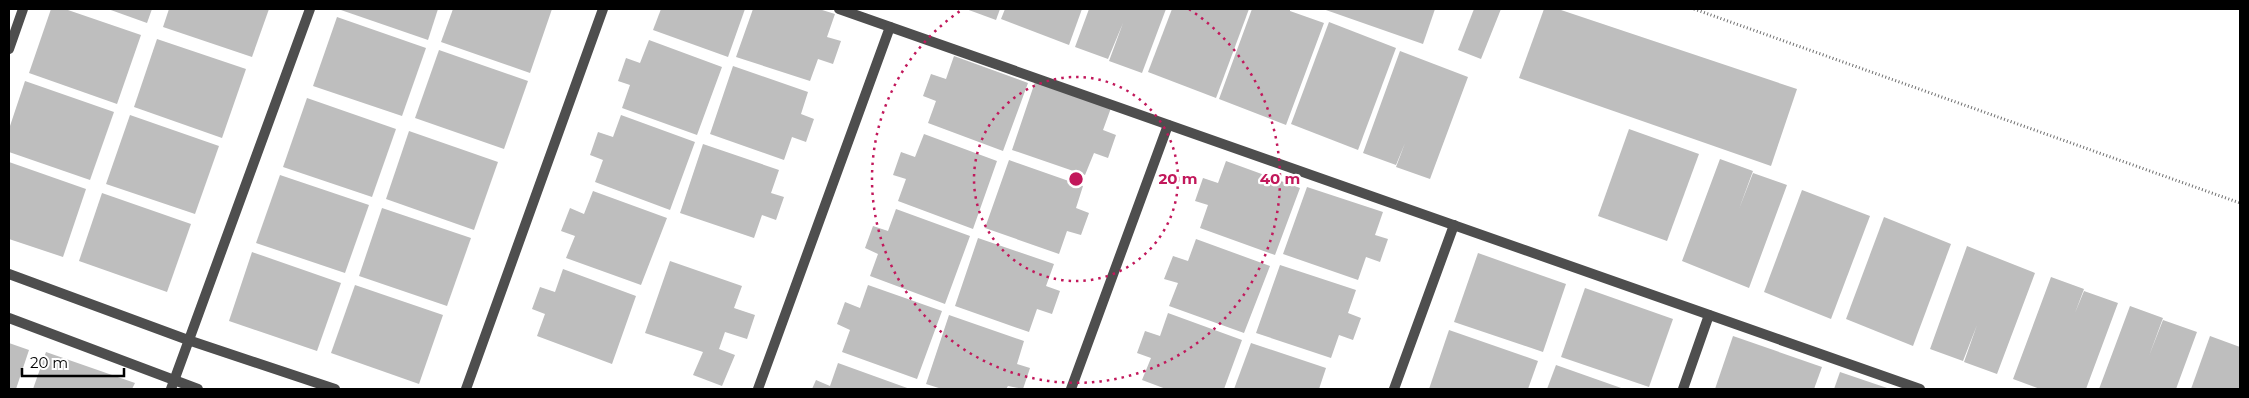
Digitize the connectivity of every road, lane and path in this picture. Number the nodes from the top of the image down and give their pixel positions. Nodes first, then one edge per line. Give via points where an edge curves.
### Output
1 (23, 9) edge
2 (310, 9) edge
3 (603, 9) edge
4 (839, 9) edge
5 (1694, 9) edge
6 (890, 26) junction
7 (9, 49) edge
8 (1168, 125) junction
9 (2240, 203) edge
10 (1454, 226) junction
11 (9, 274) edge
12 (1709, 315) junction
13 (9, 318) edge
14 (188, 340) junction
15 (172, 385) edge
16 (198, 389) edge
17 (335, 389) edge
18 (466, 389) edge
19 (758, 389) edge
20 (1071, 389) edge
21 (1394, 389) edge
22 (1683, 389) edge
23 (1920, 389) edge

1 - 7 street
2 - 14 street
3 - 18 street
4 - 6 street
5 - 9 path
6 - 8 street
6 - 19 street
8 - 10 street
8 - 20 street
10 - 12 street
10 - 21 street
11 - 14 street
12 - 22 street
12 - 23 street
13 - 15 street
14 - 15 street
14 - 17 street
15 - 16 street

